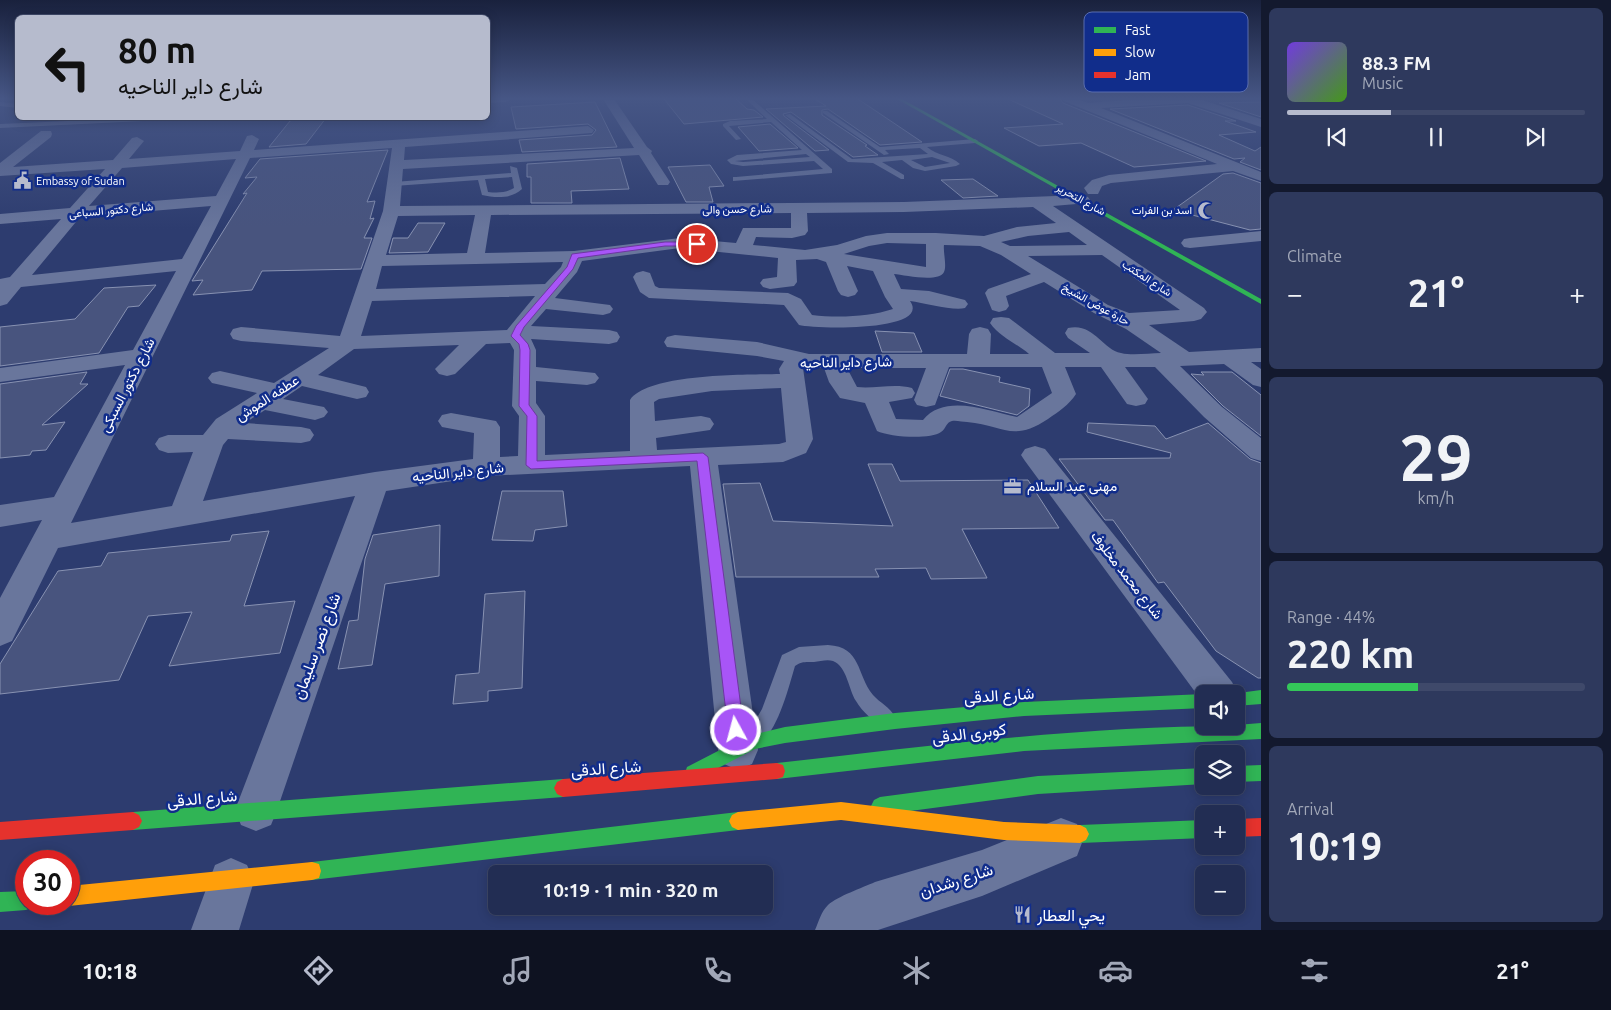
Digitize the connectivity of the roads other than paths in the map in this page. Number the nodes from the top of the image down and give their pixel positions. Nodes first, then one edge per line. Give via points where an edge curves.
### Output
1 (36, 142) edge
2 (136, 142) edge
3 (379, 142) edge
4 (399, 142) edge
5 (527, 142) edge
6 (638, 142) edge
7 (798, 142) edge
8 (824, 142) edge
9 (868, 142) edge
10 (952, 142) edge
11 (986, 142) edge
12 (1175, 142) edge
13 (249, 145) junction
14 (921, 145) junction
15 (878, 149) junction
16 (644, 151) junction
17 (809, 152) junction
18 (929, 156) junction
19 (530, 157) junction
20 (903, 158) junction
21 (816, 159) junction
22 (893, 159) junction
23 (875, 161) junction
24 (118, 163) junction
25 (396, 164) junction
26 (944, 167) junction
27 (1235, 167) junction
28 (0, 171) edge
29 (481, 177) junction
30 (901, 177) dead end
31 (1261, 177) edge
32 (736, 179) dead end
33 (663, 182) dead end
34 (394, 184) junction
35 (1086, 193) junction
36 (1106, 199) dead end
37 (222, 200) junction
38 (1038, 203) junction
39 (799, 208) junction
40 (634, 210) junction
41 (391, 211) junction
42 (484, 211) junction
43 (75, 213) junction
44 (0, 219) edge
45 (1071, 227) junction
46 (1261, 236) edge
47 (640, 237) junction
48 (936, 238) junction
49 (1186, 241) joint
50 (986, 242) junction
51 (692, 244) junction
52 (743, 249) junction
53 (1105, 250) junction
54 (1007, 251) junction
55 (1206, 252) dead end
56 (787, 254) junction
57 (574, 256) junction
58 (826, 256) junction
59 (474, 259) junction
60 (440, 260) junction
61 (376, 261) junction
62 (696, 262) dead end
63 (189, 264) junction
64 (881, 268) junction
65 (1046, 275) junction
66 (643, 277) dead end
67 (8, 283) edge
68 (770, 283) dead end
69 (848, 291) dead end
70 (443, 293) junction
71 (418, 294) junction
72 (894, 294) junction
73 (364, 295) junction
74 (545, 296) junction
75 (0, 300) edge
76 (1261, 302) edge
77 (958, 304) dead end
78 (603, 309) dead end
79 (1126, 320) junction
80 (864, 323) junction
81 (917, 327) dead end
82 (1076, 332) dead end
83 (241, 334) dead end
84 (516, 334) junction
85 (980, 334) dead end
86 (480, 337) junction
87 (609, 337) dead end
88 (348, 342) junction
89 (675, 342) dead end
90 (1052, 350) junction
91 (1261, 355) edge
92 (142, 356) junction
93 (1229, 357) junction
94 (832, 360) junction
95 (877, 360) junction
96 (1111, 360) junction
97 (1173, 360) junction
98 (940, 361) junction
99 (978, 361) junction
100 (447, 369) dead end
101 (798, 371) junction
102 (524, 373) junction
103 (0, 375) edge
104 (220, 378) dead end
105 (587, 378) dead end
106 (1261, 380) edge
107 (279, 390) junction
108 (357, 392) dead end
109 (903, 393) dead end
110 (871, 396) junction
111 (1136, 399) dead end
112 (926, 400) dead end
113 (668, 409) dead end
114 (315, 412) dead end
115 (642, 414) junction
116 (451, 421) dead end
117 (701, 424) dead end
118 (301, 434) dead end
119 (215, 436) junction
120 (168, 444) dead end
121 (1261, 452) edge
122 (1035, 456) dead end
123 (703, 457) junction
124 (644, 460) junction
125 (531, 465) junction
126 (486, 467) junction
127 (375, 482) junction
128 (64, 506) junction
129 (184, 514) junction
130 (0, 516) edge
131 (48, 538) junction
132 (0, 631) edge
133 (1212, 685) edge
134 (1261, 697) edge
135 (1245, 698) edge
136 (1195, 700) edge
137 (895, 721) junction
138 (1261, 731) edge
139 (746, 746) junction
140 (1261, 773) edge
141 (1245, 774) edge
142 (1195, 776) edge
143 (682, 779) junction
144 (256, 810) junction
145 (841, 811) junction
146 (1261, 827) edge
147 (1245, 828) edge
148 (1195, 829) edge
149 (0, 831) edge
150 (1076, 834) junction
151 (231, 881) junction
152 (80, 895) edge
153 (15, 901) edge
154 (0, 902) edge
155 (214, 930) edge
156 (840, 930) edge

1 - 28 street
2 - 24 street
3 - 13 street
4 - 25 street
5 - 19 street
6 - 16 street
7 - 17 lane
8 - 23 lane via 846,159
9 - 15 lane
10 - 14 lane
11 - 35 main road, شارع التحرير
12 - 27 street
13 - 24 street
13 - 37 street, شارع دكتور السبكى
14 - 15 lane
14 - 18 lane via 931,152
15 - 22 lane
16 - 19 street
16 - 33 street
17 - 21 lane
17 - 21 lane via 730,160 743,164
18 - 20 lane
18 - 26 lane
18 - 26 lane via 956,164
19 - 25 street
20 - 22 lane
20 - 26 lane via 920,168
21 - 32 lane via 829,171
22 - 23 lane
23 - 30 lane
24 - 28 street
24 - 43 street
25 - 34 street
27 - 31 street
27 - 35 street via 1109,179 1097,183
29 - 29 lane via 483,191 494,194 517,190 514,171
29 - 34 lane
34 - 41 street
35 - 36 main road, شارع التحرير
35 - 38 street, شارع حسن والى
35 - 76 main road, شارع التحرير
37 - 43 street, شارع دكتور السباعى
37 - 63 street, شارع دكتور السبكى
38 - 39 street, شارع حسن والى
38 - 45 street, شارع المكتب
39 - 40 street, شارع حسن والى via 693,219
39 - 52 street via 799,231 819,234 749,232
40 - 42 street, شارع حسن والى
40 - 47 street
41 - 42 street, شارع حسن والى
41 - 61 street
42 - 59 street
43 - 44 street, شارع دكتور السباعى
43 - 67 street
45 - 50 street via 996,236
45 - 53 street, شارع المكتب
46 - 49 street
47 - 51 street via 665,244
47 - 57 street
48 - 50 street
48 - 58 street via 875,239
48 - 64 street via 936,271 930,274
49 - 55 main road
50 - 54 street
51 - 52 street
51 - 62 street
52 - 56 street
53 - 54 street
53 - 79 street, شارع المكتب via 1197,312 1194,315
54 - 65 street, حارة عوض الشيخ
56 - 58 street
56 - 68 street via 787,282
57 - 59 street
57 - 74 street via 570,268
58 - 64 street
58 - 69 street
59 - 60 street
59 - 70 street
60 - 61 street
60 - 71 street
61 - 73 street
63 - 67 street
63 - 92 street, شارع دكتور السبكى
64 - 72 street
65 - 79 street, حارة عوض الشيخ via 1101,309
65 - 90 street via 995,293 1000,315 1008,330 1031,344
66 - 80 street via 645,287 656,294 784,299 793,302 806,321
67 - 75 street
70 - 71 street
70 - 74 street
71 - 73 street
72 - 77 street
72 - 80 street via 903,306 903,312
73 - 88 street
74 - 78 street
74 - 84 street
79 - 97 street, حارة عوض الشيخ
80 - 81 street
80 - 95 street
82 - 96 street
83 - 88 street
84 - 86 street
84 - 87 street
84 - 102 street via 525,350
85 - 99 street
86 - 88 street
86 - 100 street
88 - 107 street, عطفه الموش
89 - 101 street via 787,354
90 - 96 street, شارع داير الناحيه
90 - 99 street, شارع داير الناحيه
90 - 110 street via 1064,394 1026,423 950,413 924,428 892,427 886,424 878,403
91 - 93 street, شارع داير الناحيه
92 - 103 street
92 - 128 street, شارع دكتور السبكى
93 - 97 street, شارع داير الناحيه
93 - 106 street
94 - 95 street, شارع داير الناحيه
94 - 101 street, شارع داير الناحيه
94 - 110 street via 841,382 850,393
95 - 98 street, شارع داير الناحيه
96 - 97 street, شارع داير الناحيه
96 - 111 street
97 - 121 street, حارة عوض الشيخ via 1213,412
98 - 99 street, شارع داير الناحيه
98 - 112 street
101 - 115 street via 675,387 646,395
101 - 123 street, شارع داير الناحيه via 800,439 797,447 783,453
102 - 105 street
102 - 125 street via 524,406 532,416
104 - 107 street
107 - 108 street
107 - 114 street
107 - 119 street, عطفه الموش
109 - 110 street
113 - 115 street
115 - 117 street
115 - 124 street
116 - 126 street via 487,427
118 - 119 street
119 - 120 street
119 - 129 street
122 - 133 street, شارع محمد مخلوف
123 - 124 street, شارع داير الناحيه
123 - 139 street
124 - 125 street, شارع داير الناحيه
125 - 126 street, شارع داير الناحيه
126 - 127 street, شارع داير الناحيه
127 - 129 street, شارع داير الناحيه
127 - 144 street, شارع نصر سليمان
128 - 130 street
128 - 131 street, شارع دكتور السبكى
129 - 131 street, شارع داير الناحيه
131 - 132 street, شارع دكتور السبكى
134 - 135 main road
136 - 137 main road, شارع الدقى via 1024,709
137 - 139 main road, شارع الدقى via 785,735
137 - 139 lane via 868,704 851,668 837,654 793,656 788,661 770,713
138 - 143 main road, كوبرى الدقى via 1024,743
139 - 143 main road, شارع الدقى
140 - 141 main road
142 - 145 main road via 1038,785
143 - 144 main road, شارع الدقى
144 - 149 main road, شارع الدقى
145 - 150 main road via 1004,831
145 - 151 main road
146 - 147 main road
148 - 150 main road
150 - 156 street, شارع رشدان via 982,873 875,906 846,921
151 - 152 main road
151 - 155 street
153 - 154 main road

